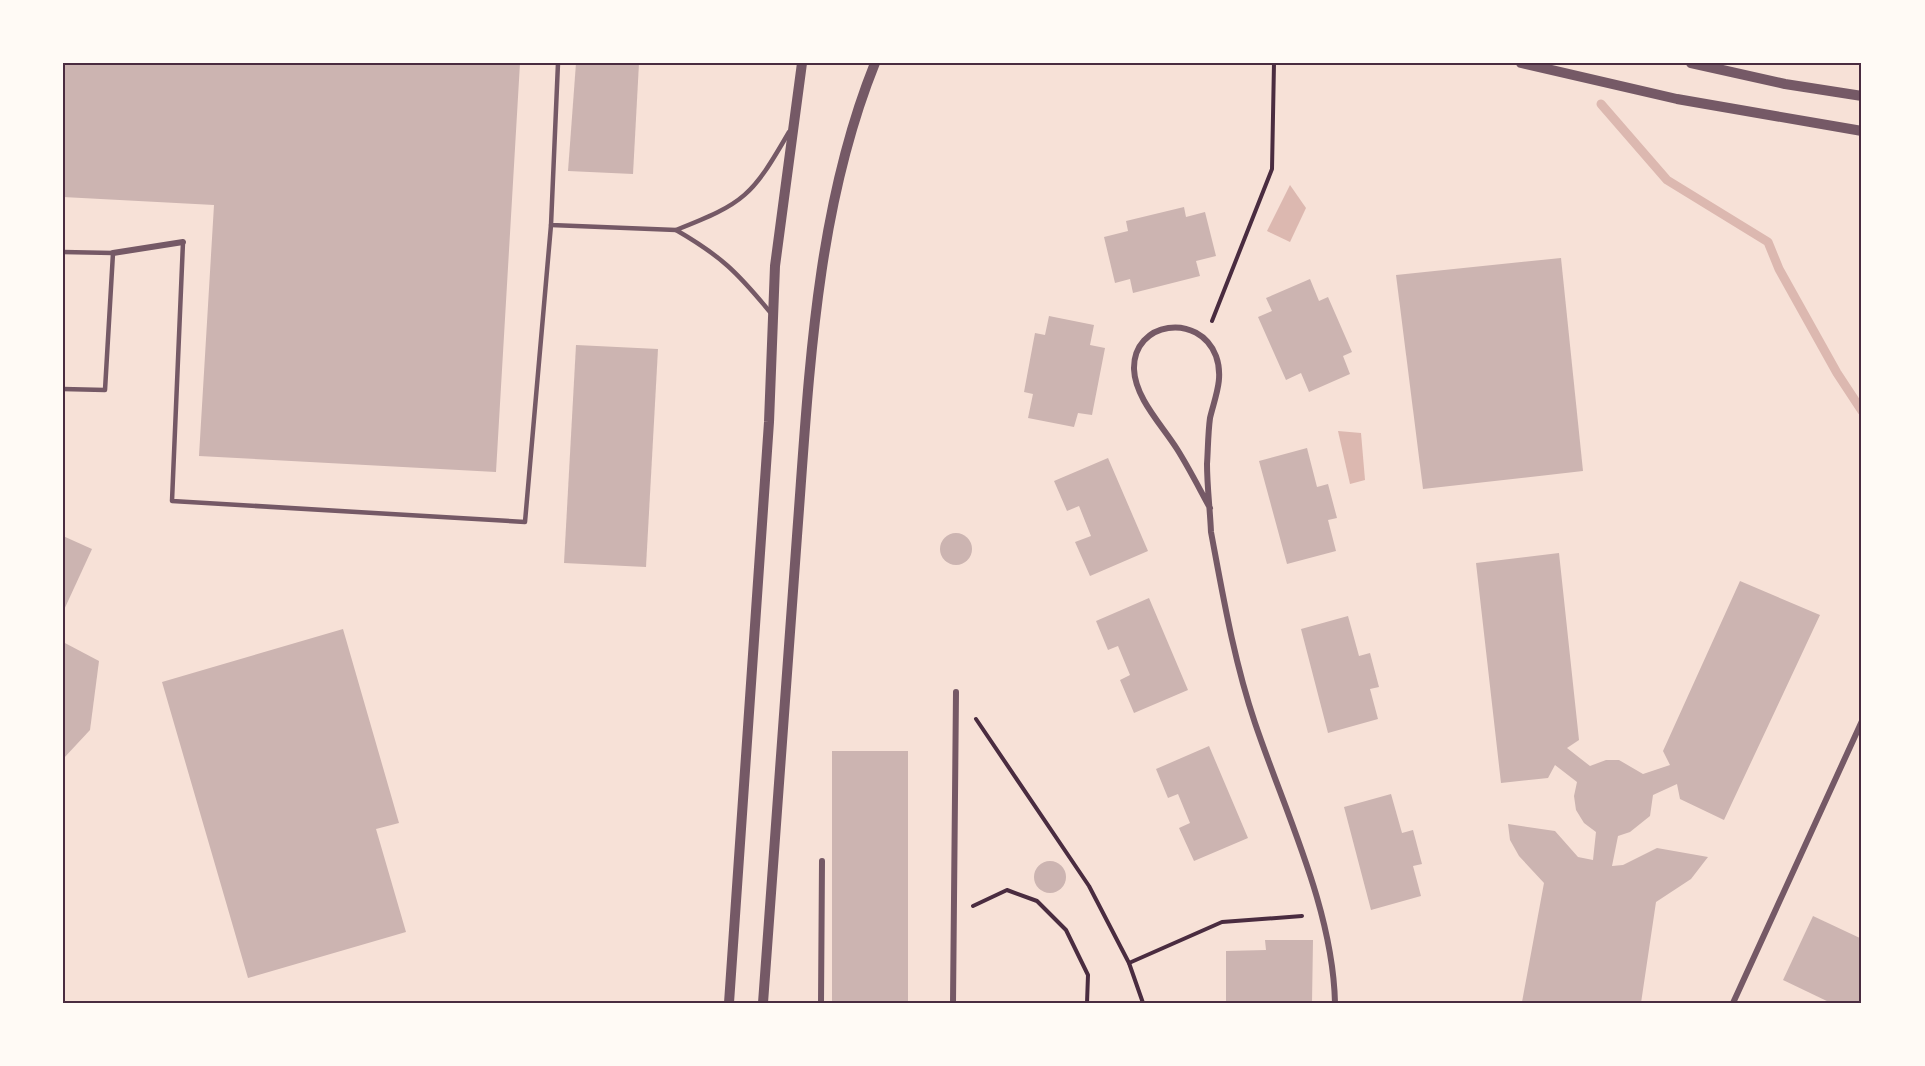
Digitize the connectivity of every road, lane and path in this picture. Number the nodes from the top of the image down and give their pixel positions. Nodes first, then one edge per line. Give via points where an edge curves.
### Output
1 (558, 63) edge
2 (802, 63) edge
3 (875, 63) edge
4 (1274, 63) edge
5 (1521, 63) edge
6 (1691, 63) edge
7 (1862, 96) edge
8 (794, 124) junction
9 (1862, 131) edge
10 (551, 225) junction
11 (676, 230) junction
12 (183, 242) joint
13 (63, 252) edge
14 (112, 253) junction
15 (773, 315) junction
16 (1205, 338) junction
17 (63, 389) edge
18 (1210, 508) junction
19 (956, 692) joint
20 (1862, 721) edge
21 (822, 861) dead end
22 (953, 915) junction
23 (1321, 915) junction
24 (1129, 963) junction
25 (729, 1003) edge
26 (763, 1003) edge
27 (821, 1003) edge
28 (953, 1003) edge
29 (1087, 1003) edge
30 (1143, 1003) edge
31 (1335, 1003) edge
32 (1732, 1003) edge

1 - 10 lane
2 - 8 street
3 - 26 street via 847,143 819,294 807,400
4 - 16 path via 1272,170
5 - 9 street via 1677,99
6 - 7 street
8 - 11 lane via 763,178 744,198
8 - 15 street via 775,266
10 - 11 lane
10 - 12 lane via 525,522 172,501
11 - 15 lane via 737,271
12 - 14 street
13 - 14 lane
14 - 17 lane via 105,390
15 - 25 street
16 - 18 street via 1216,356 1220,380 1210,420
16 - 18 street via 1191,329 1174,326 1157,331 1140,345 1134,368 1140,391
18 - 23 street via 1217,566 1240,674
19 - 22 street
19 - 24 path via 1089,886
20 - 32 street
21 - 27 street
22 - 28 street
22 - 29 path via 1007,890 1037,901 1066,930 1088,975
23 - 24 path via 1222,922
23 - 31 street via 1333,964
24 - 30 path

